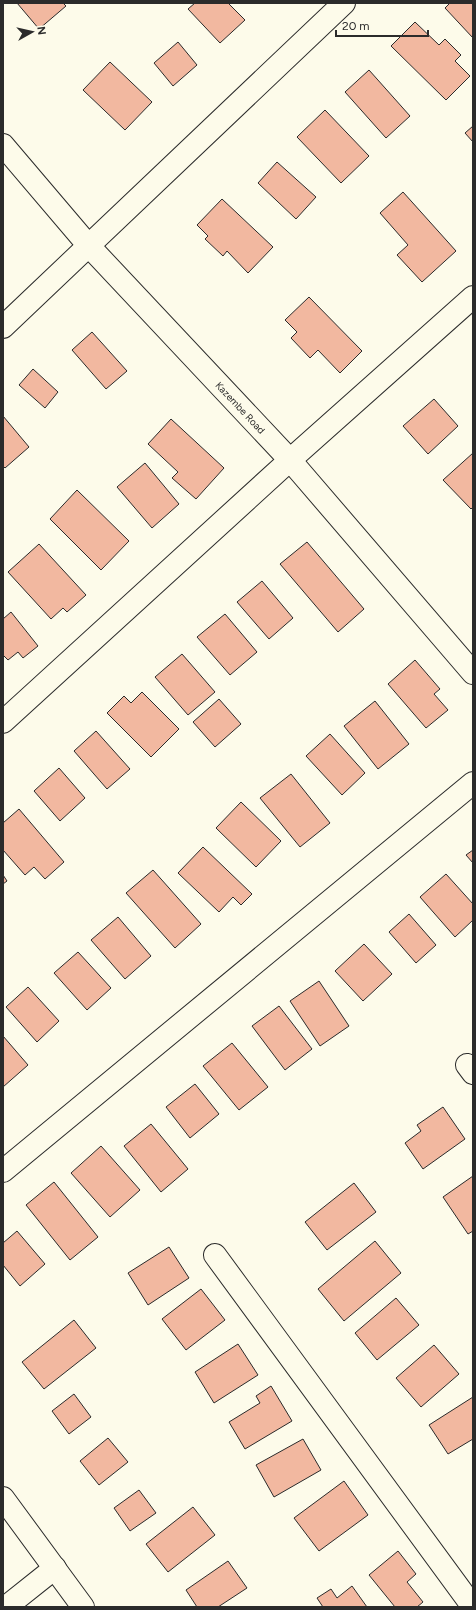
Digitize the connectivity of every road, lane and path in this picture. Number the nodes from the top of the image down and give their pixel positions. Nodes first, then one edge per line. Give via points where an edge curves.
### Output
1 (344, 3) edge
2 (3, 145) edge
3 (88, 245) junction
4 (473, 297) edge
5 (3, 327) edge
6 (290, 460) junction
7 (473, 673) edge
8 (3, 722) edge
9 (473, 783) edge
10 (3, 1171) edge
11 (215, 1255) dead end
12 (3, 1498) edge
13 (55, 1568) junction
14 (6, 1607) edge
15 (83, 1607) edge
16 (473, 1607) edge

1 - 3 street
2 - 3 street, Kazembe Road
3 - 5 street
3 - 6 street, Kazembe Road
4 - 6 street
6 - 7 street, Kazembe Road
6 - 8 street
9 - 10 street
11 - 16 street
12 - 13 street
13 - 14 street
13 - 15 street

